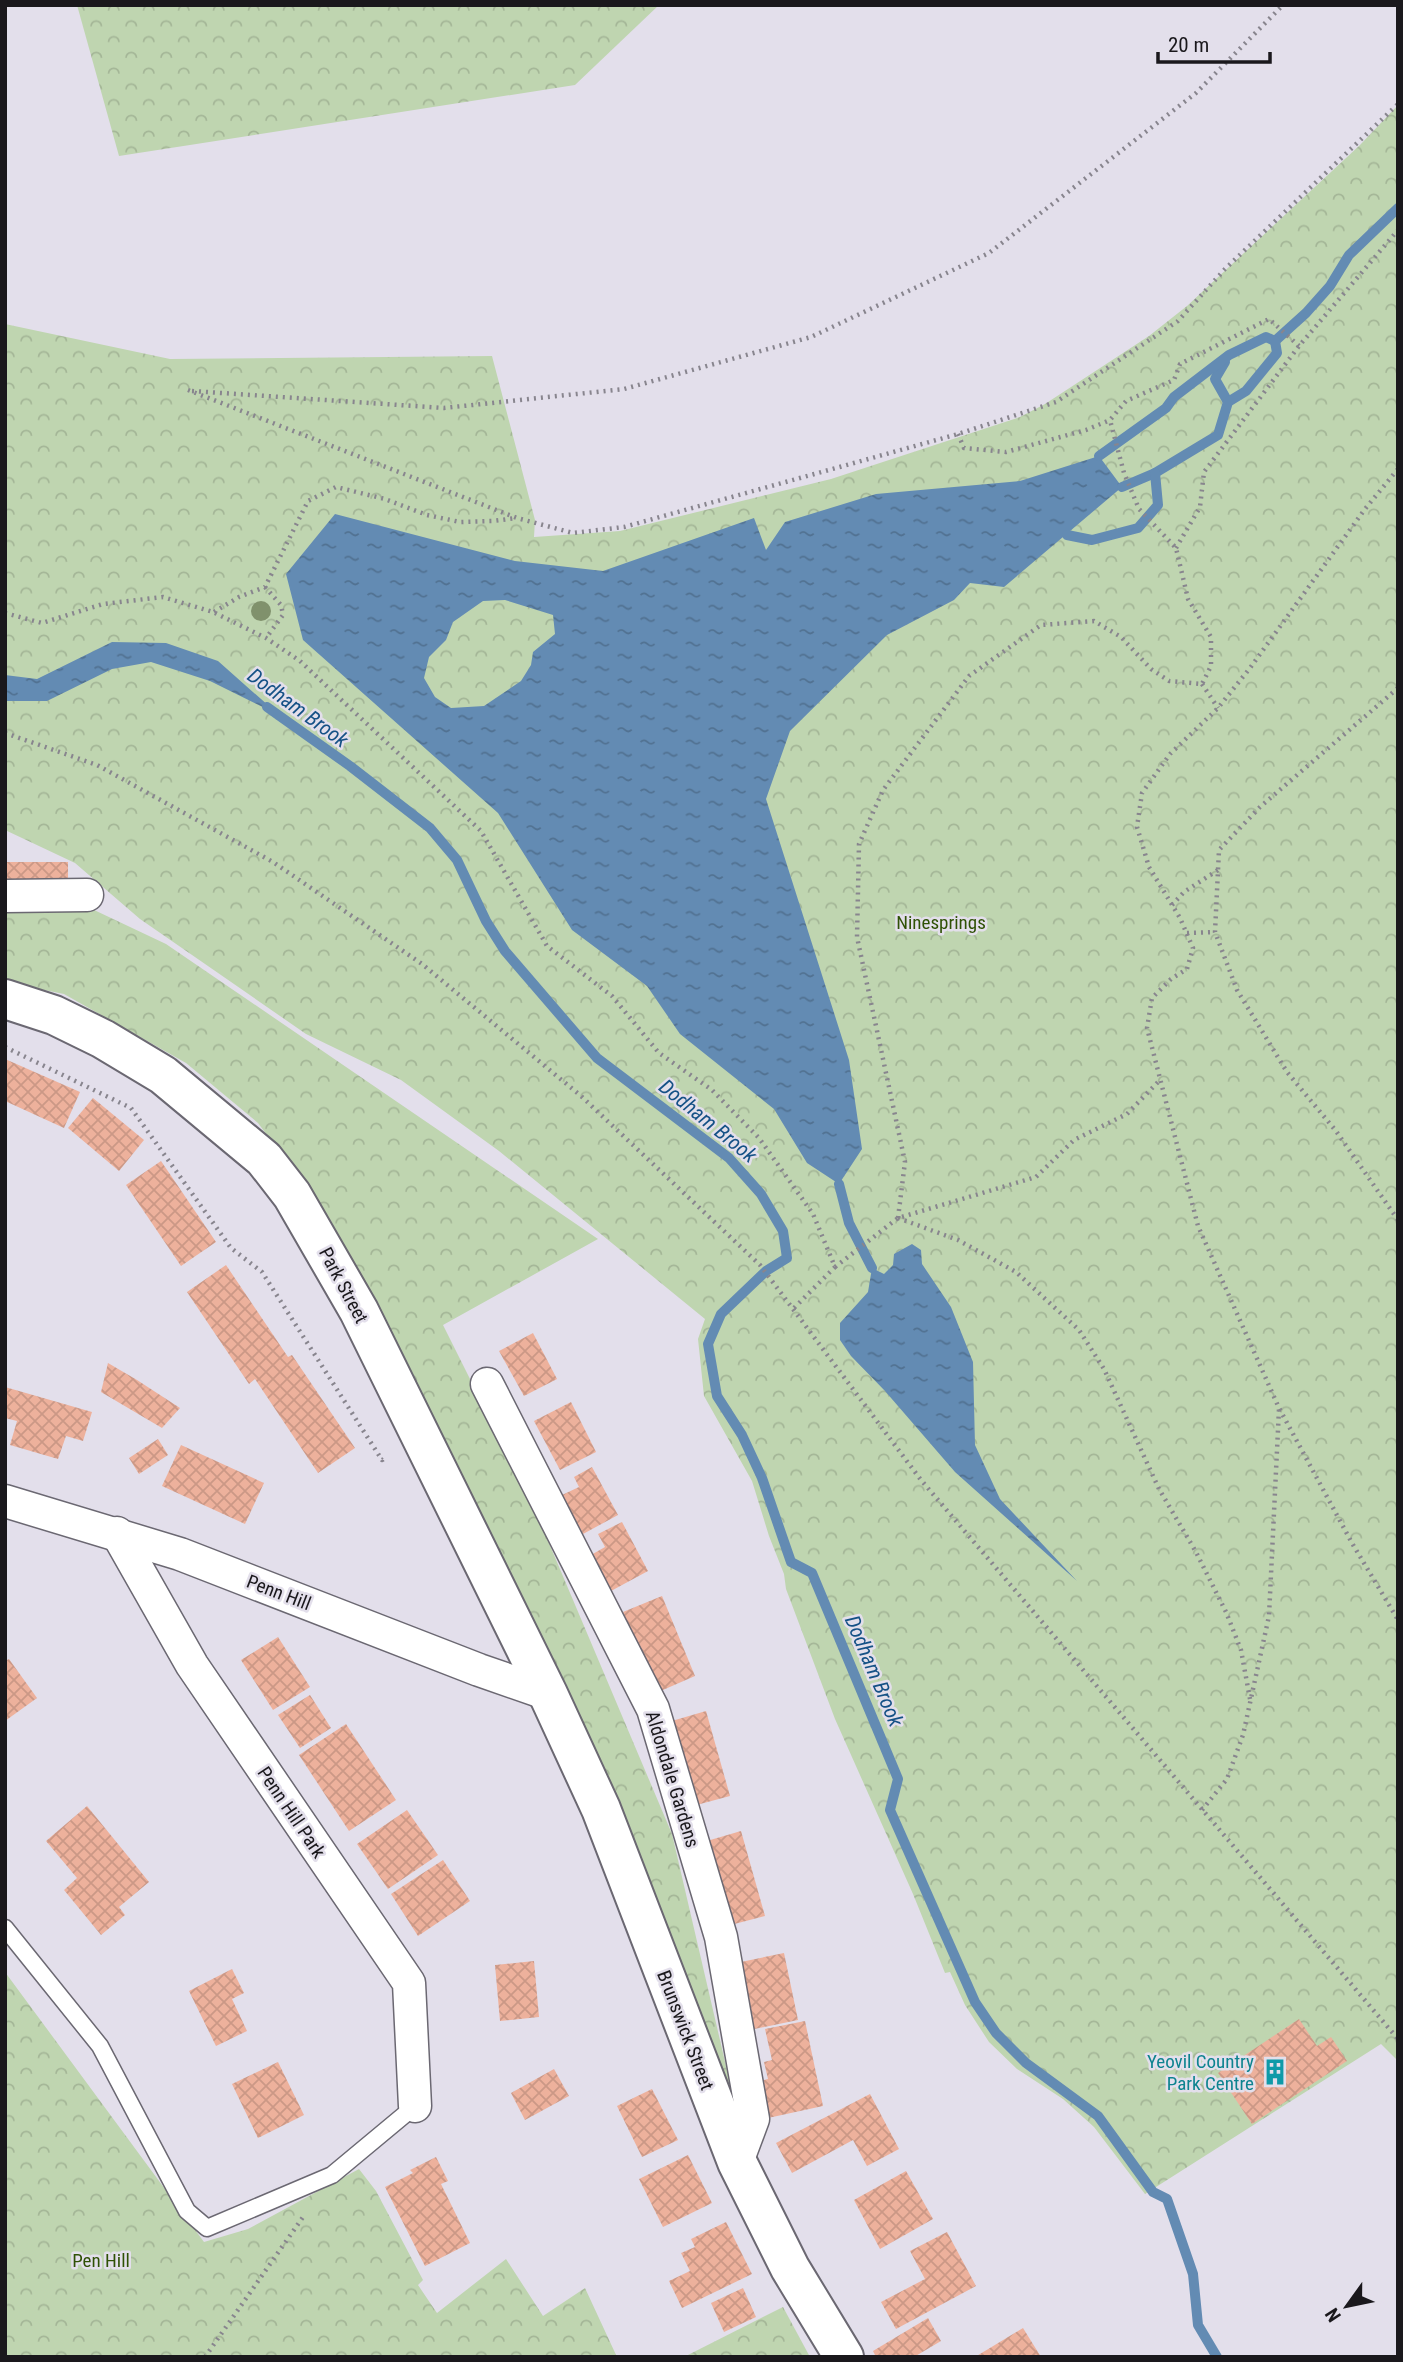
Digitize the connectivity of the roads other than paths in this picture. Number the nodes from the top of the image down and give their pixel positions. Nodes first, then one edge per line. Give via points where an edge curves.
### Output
1 (87, 895) dead end
2 (5, 896) edge
3 (5, 999) edge
4 (487, 1384) dead end
5 (5, 1501) edge
6 (117, 1534) junction
7 (548, 1694) junction
8 (5, 1928) edge
9 (415, 2105) joint
10 (737, 2162) junction
11 (844, 2357) edge

1 - 2 street
3 - 7 street, Park Street via 66,1021 163,1075 264,1159 319,1238 359,1311
4 - 10 street, Aldondale Gardens via 653,1709 721,1937 753,2119
5 - 6 street, Penn Hill
6 - 7 street, Penn Hill
6 - 9 street, Penn Hill Park via 192,1665 409,1983
7 - 10 street, Brunswick Street via 601,1809
8 - 9 lane via 100,2046 187,2211 207,2228 332,2175
10 - 11 street, Brunswick Street via 790,2268

